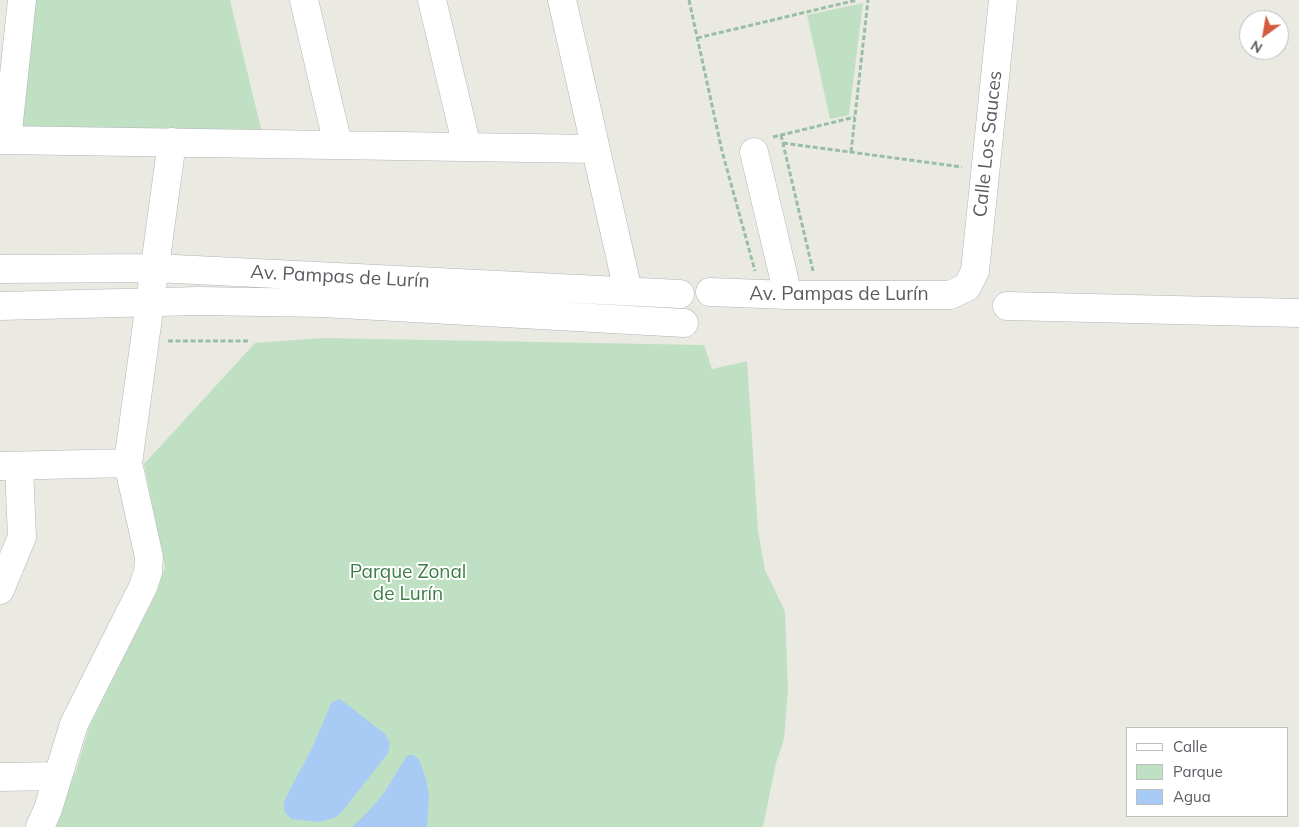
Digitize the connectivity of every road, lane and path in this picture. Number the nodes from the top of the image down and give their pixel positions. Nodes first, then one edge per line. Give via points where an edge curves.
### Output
1 (22, 0) edge
2 (304, 0) edge
3 (432, 0) edge
4 (562, 0) edge
5 (689, 0) edge
6 (857, 0) edge
7 (868, 0) edge
8 (1003, 0) edge
9 (697, 38) junction
10 (855, 117) junction
11 (781, 135) junction
12 (4, 140) edge
13 (172, 142) junction
14 (783, 143) junction
15 (338, 145) junction
16 (467, 147) junction
17 (750, 147) junction
18 (595, 149) junction
19 (722, 151) junction
20 (851, 152) junction
21 (965, 167) dead end
22 (155, 268) junction
23 (0, 269) edge
24 (756, 276) dead end
25 (815, 277) dead end
26 (967, 287) joint
27 (628, 291) junction
28 (710, 292) dead end
29 (680, 294) dead end
30 (788, 296) junction
31 (150, 302) junction
32 (0, 306) edge
33 (1007, 306) dead end
34 (1299, 313) edge
35 (684, 323) dead end
36 (167, 341) dead end
37 (250, 341) dead end
38 (128, 463) junction
39 (9, 466) edge
40 (0, 590) edge
41 (58, 776) junction
42 (0, 777) edge
43 (40, 827) edge

1 - 12 street
2 - 15 street
3 - 16 street
4 - 18 street
5 - 9 path
6 - 9 path
7 - 10 path
8 - 26 street, Calle Los Sauces via 975,271
9 - 19 path
10 - 11 path
10 - 20 path
11 - 14 path
11 - 17 path
12 - 13 street
13 - 15 street
13 - 22 street
14 - 20 path
14 - 25 path
15 - 16 street
16 - 18 street
17 - 19 path
17 - 30 street
18 - 27 street
19 - 24 path
20 - 21 path
22 - 23 street, Av. Pampas de Lurín
22 - 27 street, Av. Pampas de Lurín
22 - 31 street
26 - 30 street, Av. Pampas de Lurín via 950,295
27 - 29 street, Av. Pampas de Lurín
28 - 30 street, Av. Pampas de Lurín
31 - 32 street
31 - 35 street via 323,303
31 - 38 street
33 - 34 street
36 - 37 path
38 - 39 street
38 - 41 street via 149,557 148,572 74,724
39 - 40 street via 22,537
41 - 42 street
41 - 43 street

